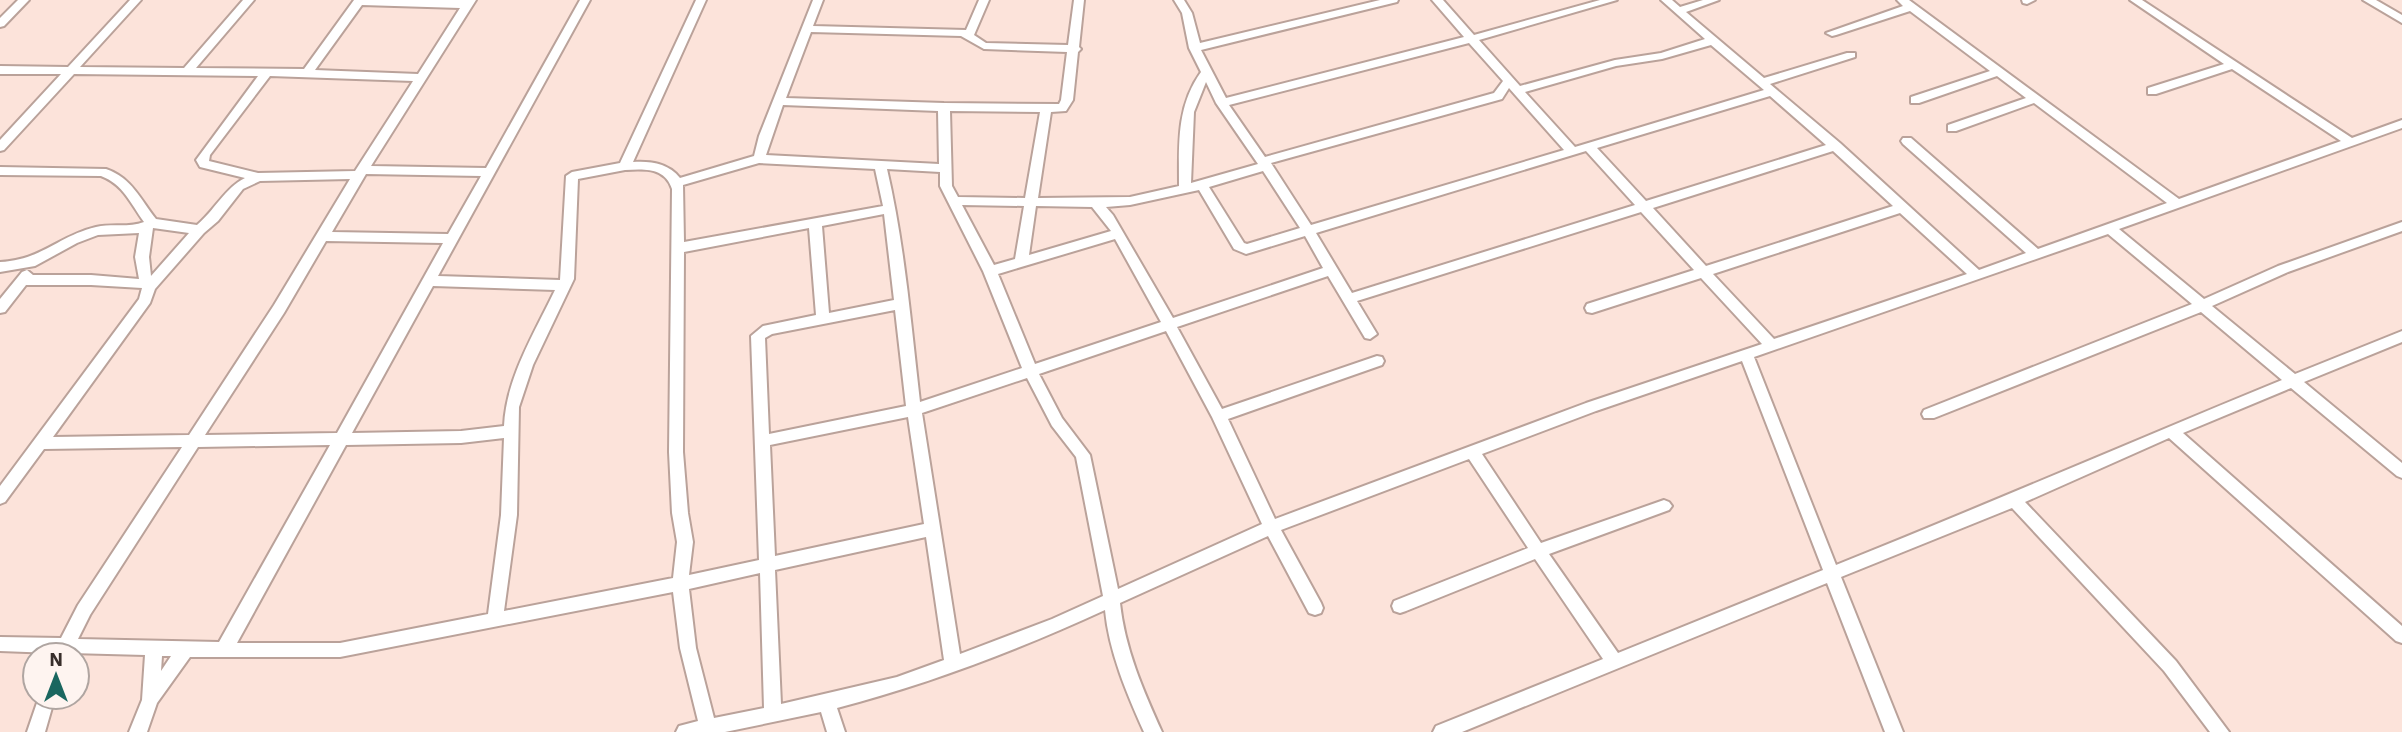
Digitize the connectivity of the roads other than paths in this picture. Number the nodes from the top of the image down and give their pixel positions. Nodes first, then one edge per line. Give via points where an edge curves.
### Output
1 (24, 0) edge
2 (136, 0) edge
3 (249, 0) edge
4 (585, 0) edge
5 (701, 0) edge
6 (818, 0) edge
7 (984, 0) edge
8 (1079, 0) edge
9 (1179, 0) edge
10 (1392, 0) edge
11 (1437, 0) edge
12 (1612, 0) edge
13 (1666, 0) edge
14 (1714, 0) edge
15 (2135, 0) edge
16 (2368, 0) edge
17 (359, 1) edge
18 (470, 3) edge
19 (1907, 4) edge
20 (1678, 11) junction
21 (2402, 20) edge
22 (1, 22) edge
23 (807, 29) junction
24 (1832, 33) dead end
25 (969, 35) junction
26 (1471, 39) junction
27 (1712, 41) junction
28 (1195, 48) junction
29 (1075, 50) junction
30 (1851, 55) dead end
31 (2233, 65) junction
32 (0, 71) edge
33 (70, 71) junction
34 (188, 71) junction
35 (267, 72) junction
36 (1207, 72) junction
37 (1998, 72) junction
38 (307, 73) junction
39 (422, 78) junction
40 (1510, 79) junction
41 (1769, 87) junction
42 (1518, 90) junction
43 (2152, 92) dead end
44 (1498, 96) junction
45 (2034, 99) junction
46 (1915, 100) dead end
47 (779, 101) junction
48 (1528, 101) junction
49 (1223, 103) junction
50 (944, 107) junction
51 (1046, 108) junction
52 (2402, 124) edge
53 (1952, 128) dead end
54 (1907, 141) dead end
55 (2350, 142) junction
56 (1836, 146) junction
57 (1589, 147) junction
58 (0, 148) edge
59 (1572, 151) junction
60 (760, 159) junction
61 (1266, 163) junction
62 (625, 166) junction
63 (880, 166) junction
64 (944, 168) junction
65 (0, 171) edge
66 (361, 173) junction
67 (489, 173) junction
68 (238, 180) junction
69 (677, 183) junction
70 (1202, 185) junction
71 (1185, 188) junction
72 (954, 201) junction
73 (1033, 201) junction
74 (1130, 201) junction
75 (1095, 203) junction
76 (2176, 203) junction
77 (1644, 206) junction
78 (1901, 208) junction
79 (890, 209) junction
80 (815, 223) junction
81 (2402, 226) edge
82 (2108, 227) junction
83 (1115, 228) junction
84 (148, 229) junction
85 (200, 230) junction
86 (1306, 232) junction
87 (323, 236) junction
88 (454, 239) junction
89 (679, 248) junction
90 (2035, 253) junction
91 (1021, 261) junction
92 (37, 263) junction
93 (0, 267) edge
94 (1331, 270) junction
95 (990, 271) junction
96 (1706, 273) junction
97 (1976, 275) junction
98 (23, 280) junction
99 (430, 281) junction
100 (565, 285) junction
101 (148, 286) junction
102 (1349, 299) junction
103 (903, 303) junction
104 (2201, 306) junction
105 (0, 308) edge
106 (1592, 308) dead end
107 (822, 319) junction
108 (1169, 324) junction
109 (1370, 334) dead end
110 (2402, 336) edge
111 (1772, 346) junction
112 (1746, 355) junction
113 (1377, 361) dead end
114 (1030, 370) junction
115 (2293, 382) junction
116 (914, 410) junction
117 (1929, 414) dead end
118 (1219, 416) junction
119 (512, 431) junction
120 (2171, 431) junction
121 (342, 439) junction
122 (194, 442) junction
123 (763, 442) junction
124 (41, 443) junction
125 (1473, 453) junction
126 (2395, 458) edge
127 (2402, 472) edge
128 (0, 498) edge
129 (2014, 500) junction
130 (1664, 506) dead end
131 (1271, 527) junction
132 (930, 529) junction
133 (1538, 551) junction
134 (769, 565) junction
135 (1832, 574) junction
136 (680, 584) junction
137 (1112, 601) junction
138 (1400, 606) dead end
139 (1315, 608) dead end
140 (495, 619) junction
141 (2402, 636) edge
142 (67, 641) edge
143 (0, 644) edge
144 (21, 646) edge
145 (154, 648) junction
146 (187, 648) junction
147 (91, 649) edge
148 (224, 650) junction
149 (1614, 661) junction
150 (953, 665) junction
151 (150, 700) junction
152 (827, 703) junction
153 (43, 711) edge
154 (773, 712) junction
155 (708, 729) edge
156 (36, 732) edge
157 (138, 732) edge
158 (685, 732) edge
159 (836, 732) edge
160 (1153, 732) edge
161 (1442, 732) edge
162 (1895, 732) edge
163 (2220, 732) edge

1 - 22 street
2 - 33 street
3 - 34 street
4 - 67 street
5 - 62 street
6 - 23 street
7 - 25 street
8 - 29 street
9 - 28 street
10 - 28 street
11 - 26 street
12 - 26 street
13 - 20 street
14 - 20 street
15 - 31 street
16 - 21 street
17 - 18 street
17 - 38 street
18 - 39 street
19 - 24 street
19 - 37 street
20 - 27 street
23 - 25 street
23 - 47 street
25 - 29 street via 984,47
26 - 40 street
26 - 49 street
27 - 41 street
27 - 42 street
28 - 36 street
29 - 51 street via 1065,106
30 - 41 street
31 - 43 street
31 - 55 street
32 - 33 street
33 - 34 street
33 - 58 street
34 - 35 street
35 - 38 street
35 - 68 street via 202,160
36 - 49 street
36 - 71 street via 1188,105
37 - 45 street
37 - 46 street
38 - 39 street
39 - 66 street
40 - 42 street
40 - 44 street
41 - 56 street
41 - 57 street
42 - 48 street
44 - 48 street
44 - 61 street
45 - 53 street
45 - 76 street
47 - 50 street
47 - 60 street
48 - 59 street
49 - 61 street
50 - 51 street
50 - 64 street
51 - 73 street
52 - 55 street
54 - 90 street
55 - 76 street
56 - 77 street
56 - 78 street
57 - 59 street
57 - 77 street
59 - 86 street
60 - 63 street
60 - 69 street
61 - 70 street
61 - 86 street
62 - 69 street via 665,169
62 - 100 street via 572,176
63 - 64 street
63 - 79 street
64 - 72 street
65 - 84 street via 113,175 122,180
66 - 67 street
66 - 68 street
66 - 87 street
67 - 88 street
68 - 85 street via 214,218
69 - 89 street
70 - 71 street
70 - 86 street via 1241,248
71 - 74 street
72 - 73 street
72 - 95 street
73 - 75 street
73 - 91 street
74 - 75 street
74 - 83 street
75 - 83 street
76 - 82 street
77 - 96 street
77 - 102 street
78 - 96 street
78 - 97 street
79 - 80 street
79 - 103 street
80 - 89 street
80 - 107 street
81 - 104 street via 2283,269
82 - 90 street
82 - 104 street
83 - 91 street
83 - 108 street
84 - 85 street
84 - 92 street via 89,233
84 - 101 street via 141,262
85 - 101 street
86 - 94 street
87 - 88 street
87 - 122 street
88 - 99 street
89 - 136 street via 676,452 685,542
90 - 97 street
91 - 95 street
92 - 93 street
92 - 98 street
94 - 102 street
94 - 108 street
95 - 114 street
96 - 106 street
96 - 111 street
97 - 111 street
98 - 101 street
98 - 105 street
99 - 100 street
99 - 121 street
100 - 119 street via 517,388
101 - 124 street via 145,300
102 - 109 street
103 - 107 street
103 - 116 street
104 - 115 street
104 - 117 street
107 - 123 street via 758,336
108 - 114 street
108 - 118 street
110 - 115 street
111 - 112 street
112 - 125 street
112 - 135 street
113 - 118 street
114 - 116 street
114 - 137 street via 1057,422 1083,456
115 - 120 street
115 - 126 street
116 - 123 street
116 - 132 street
118 - 131 street
119 - 121 street via 473,437
119 - 140 street via 509,515
120 - 129 street
120 - 141 street
121 - 122 street
121 - 148 street
122 - 124 street
122 - 142 street
123 - 134 street
124 - 128 street
125 - 131 street
125 - 133 street
126 - 127 street
129 - 135 street
129 - 163 street via 2170,666
130 - 133 street
131 - 137 street
131 - 139 street
132 - 134 street
132 - 150 street
133 - 138 street
133 - 149 street
134 - 136 street
134 - 154 street
135 - 149 street
135 - 162 street
136 - 140 street
136 - 155 street via 688,648
137 - 150 street
137 - 160 street via 1123,659
140 - 148 street via 340,650
143 - 144 street
145 - 146 street
145 - 147 street
145 - 151 street
146 - 148 street
146 - 151 street
149 - 161 street
150 - 152 street
151 - 157 street
152 - 154 street
152 - 159 street
153 - 156 street
154 - 155 street
155 - 158 street

